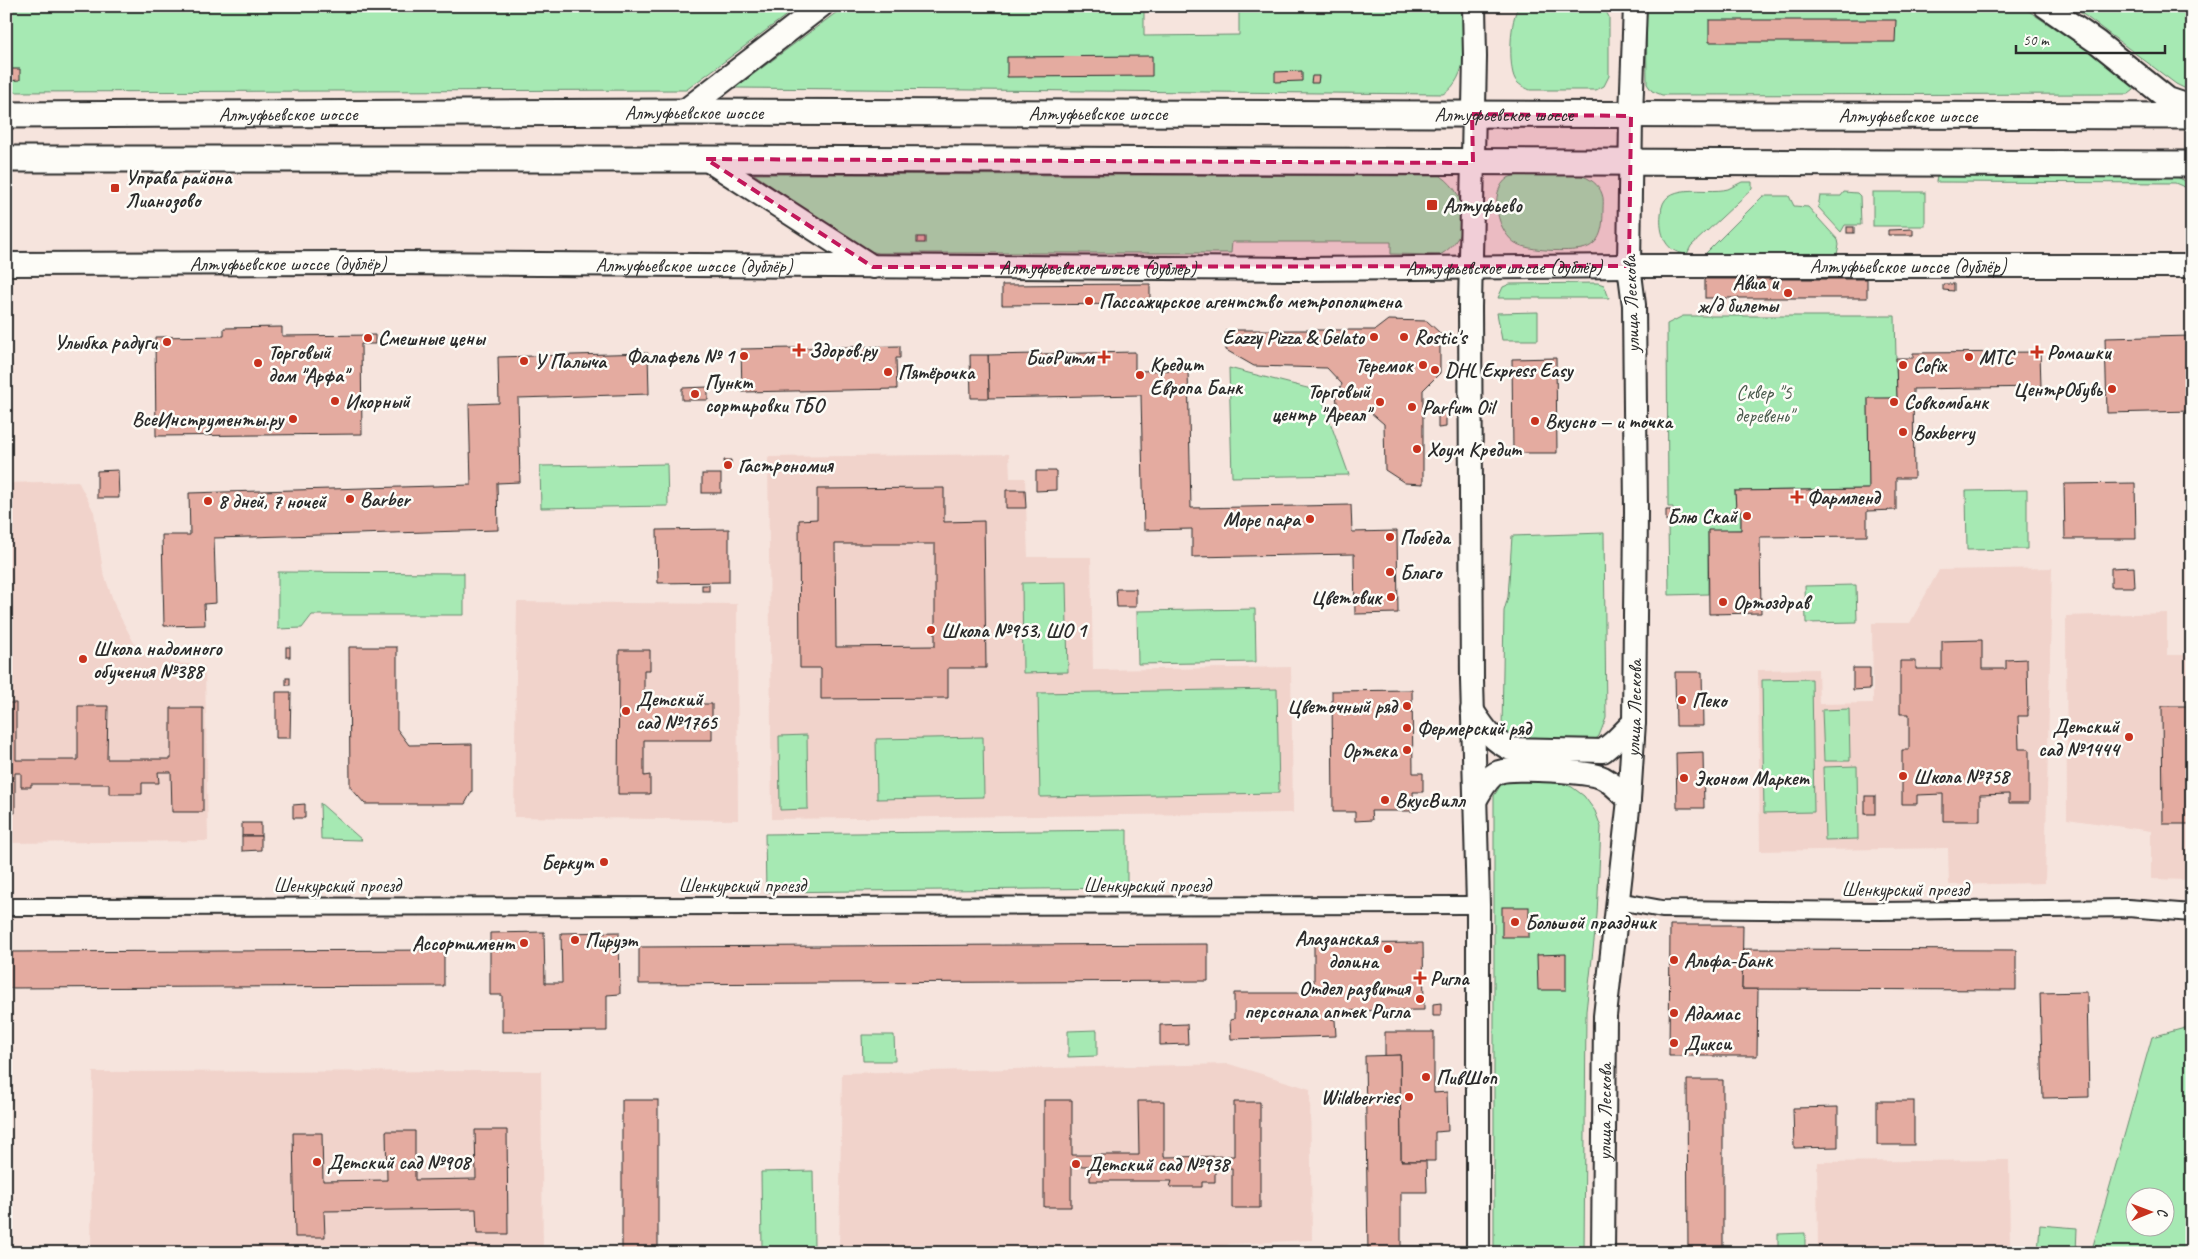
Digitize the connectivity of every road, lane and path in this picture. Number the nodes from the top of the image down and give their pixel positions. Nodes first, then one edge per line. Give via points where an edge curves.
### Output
1 (821, 6) edge
2 (1474, 6) edge
3 (1635, 6) edge
4 (2045, 6) edge
5 (2192, 107) edge
6 (683, 112) junction
7 (1472, 114) junction
8 (6, 115) edge
9 (1630, 116) junction
10 (2192, 116) edge
11 (706, 159) junction
12 (6, 160) edge
13 (1473, 163) junction
14 (1630, 163) junction
15 (2192, 164) edge
16 (6, 264) edge
17 (1628, 266) junction
18 (2192, 266) edge
19 (874, 267) junction
20 (1470, 268) junction
21 (1472, 710) junction
22 (1634, 722) junction
23 (1629, 800) junction
24 (1474, 802) junction
25 (1618, 901) junction
26 (1478, 905) junction
27 (6, 907) edge
28 (2192, 913) edge
29 (1478, 1253) edge
30 (1603, 1253) edge

1 - 6 main road
2 - 7 main road
3 - 9 main road, улица Лескова
4 - 5 main road via 2097,42 2168,99
6 - 7 main road, Алтуфьевское шоссе
6 - 8 main road, Алтуфьевское шоссе
7 - 9 main road, Алтуфьевское шоссе
7 - 13 main road
9 - 10 main road, Алтуфьевское шоссе
9 - 14 main road, улица Лескова
11 - 12 main road
11 - 13 main road
11 - 19 main road
13 - 14 main road
13 - 20 main road
14 - 15 main road
14 - 17 main road, улица Лескова
16 - 19 main road, Алтуфьевское шоссе (дублёр)
17 - 18 main road, Алтуфьевское шоссе (дублёр)
17 - 20 main road, Алтуфьевское шоссе (дублёр)
17 - 22 main road, улица Лескова via 1634,305
19 - 20 main road, Алтуфьевское шоссе (дублёр)
20 - 21 main road
21 - 22 main road via 1490,736 1511,749 1603,751
21 - 24 main road
22 - 23 main road, улица Лескова
23 - 24 main road via 1612,784 1587,773 1511,771 1498,772 1488,779
23 - 25 main road, улица Лескова
24 - 26 main road
25 - 28 street, Шенкурский проезд via 1662,909 2128,908
25 - 30 main road, улица Лескова via 1605,1016
26 - 27 street, Шенкурский проезд
26 - 29 main road

